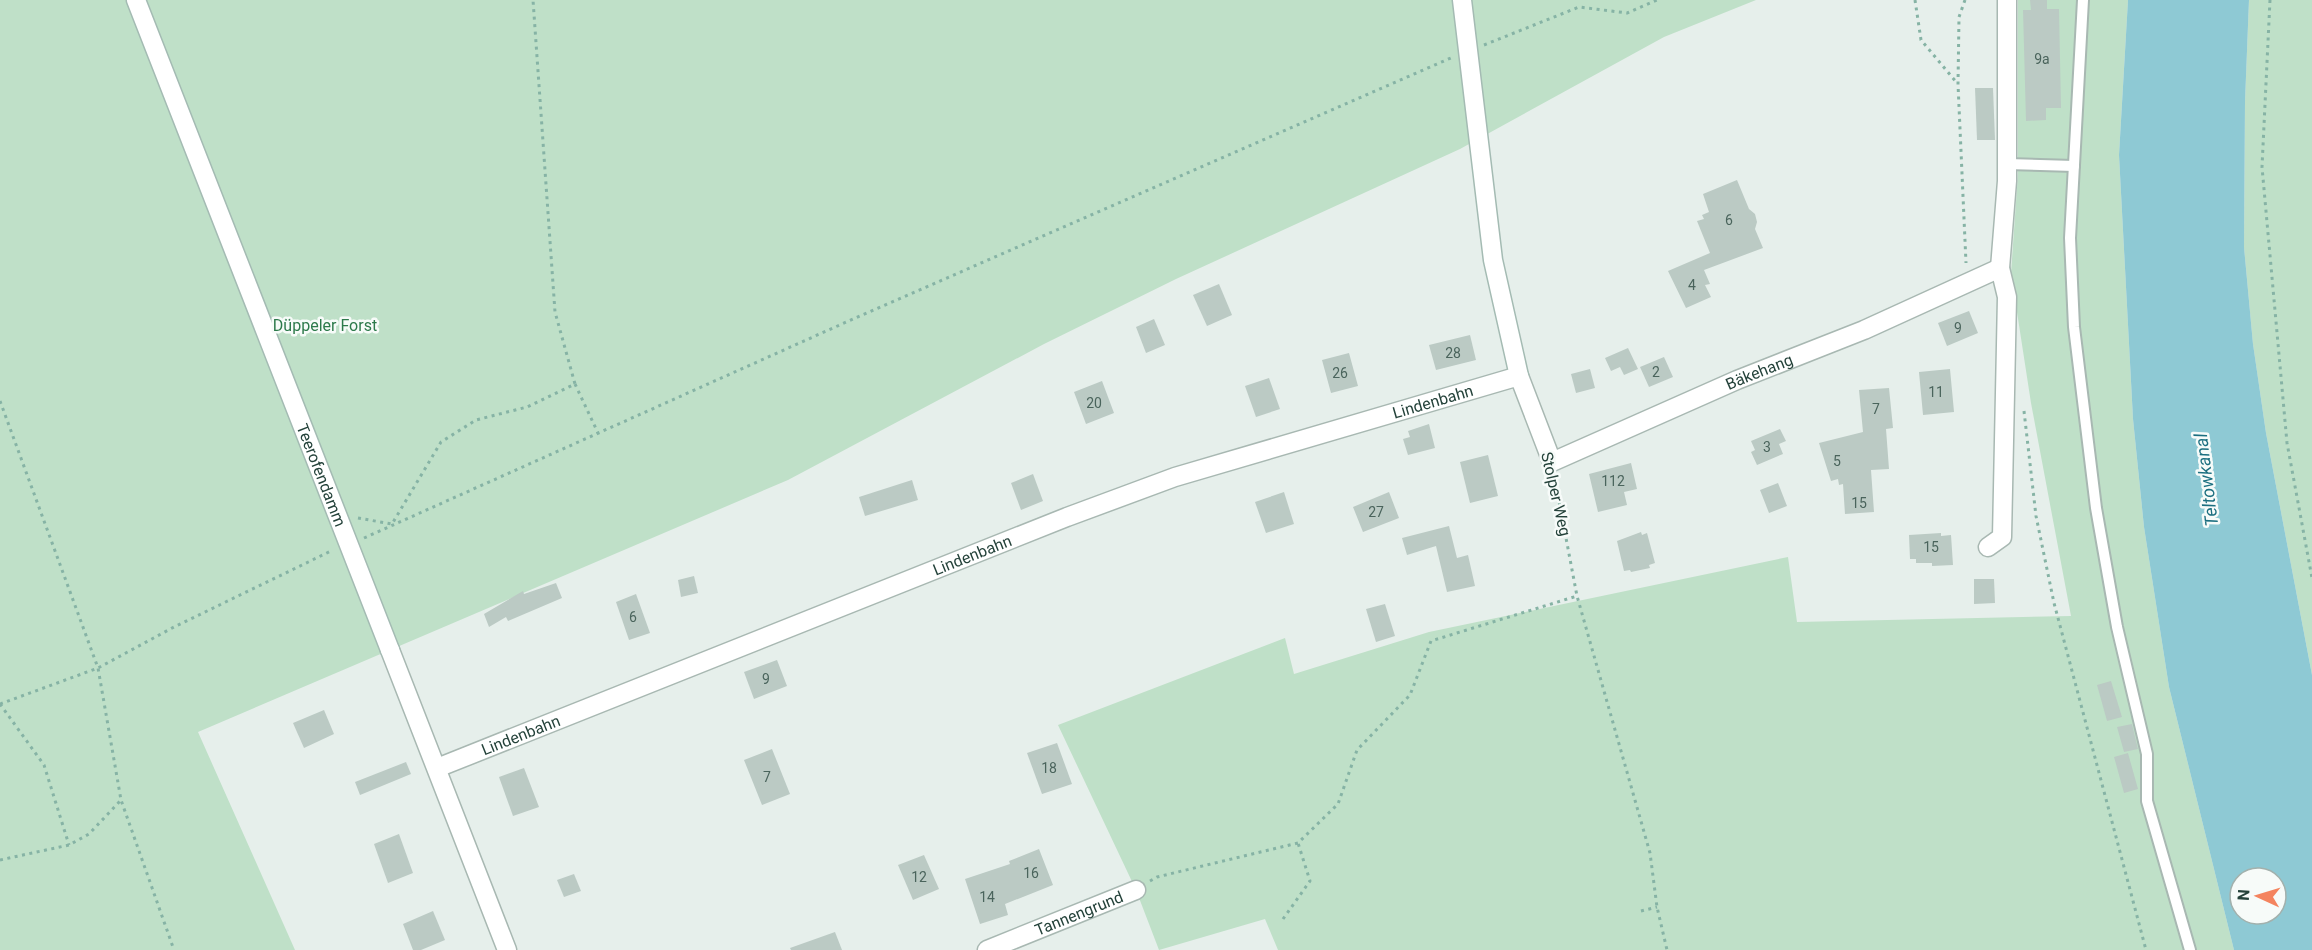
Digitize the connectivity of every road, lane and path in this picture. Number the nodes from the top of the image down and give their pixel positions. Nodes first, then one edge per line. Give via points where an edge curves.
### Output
1 (136, 0) edge
2 (533, 0) edge
3 (1462, 0) edge
4 (1656, 0) edge
5 (1915, 0) edge
6 (1965, 0) edge
7 (2007, 0) edge
8 (2083, 0) edge
9 (2270, 0) edge
10 (1468, 51) junction
11 (1958, 84) junction
12 (2007, 164) junction
13 (2074, 166) junction
14 (2000, 268) junction
15 (1968, 283) junction
16 (1519, 376) junction
17 (575, 384) junction
18 (0, 401) edge
19 (2023, 405) dead end
20 (598, 434) junction
21 (1552, 462) junction
22 (337, 515) junction
23 (392, 524) junction
24 (349, 544) junction
25 (1988, 547) dead end
26 (2312, 578) edge
27 (1577, 596) junction
28 (98, 668) junction
29 (0, 704) edge
30 (437, 768) junction
31 (121, 800) junction
32 (1299, 843) junction
33 (69, 845) junction
34 (0, 860) edge
35 (1136, 890) joint
36 (1657, 907) junction
37 (1641, 911) dead end
38 (1283, 919) dead end
39 (174, 950) edge
40 (507, 950) edge
41 (987, 950) edge
42 (1667, 950) edge
43 (2146, 950) edge
44 (2190, 950) edge

1 - 22 street, Teerofendamm
2 - 17 path via 555,312
3 - 10 street, Stolper Weg
4 - 10 path via 1627,13 1579,7
5 - 11 path via 1921,40
6 - 11 path via 1959,17
7 - 12 street
8 - 13 lane
9 - 26 path via 2262,167 2287,443
10 - 16 street, Stolper Weg via 1493,260
10 - 20 path
11 - 15 path
12 - 13 lane
12 - 14 street
13 - 44 lane via 2070,238 2074,327 2096,508 2117,627 2146,754 2148,801
14 - 15 street, Bäkehang
14 - 25 street via 2007,297 2002,537
15 - 21 street, Bäkehang
16 - 21 street, Stolper Weg
16 - 30 street, Lindenbahn via 1153,485
17 - 20 path
17 - 23 path via 527,407 476,420 441,442
18 - 28 path
19 - 43 path via 2036,516 2054,603
20 - 23 path
21 - 27 path, Stolper Weg
22 - 23 path
22 - 24 street, Teerofendamm
23 - 24 path
24 - 28 path via 174,627
24 - 30 street, Teerofendamm
27 - 32 path via 1431,641 1410,695 1357,750 1338,804
27 - 36 path, Stolper Weg via 1650,853
28 - 29 path
28 - 31 path
29 - 33 path via 44,765
30 - 40 street, Teerofendamm
31 - 33 path via 89,834
31 - 39 path
32 - 35 path via 1156,877
32 - 38 path via 1310,881
33 - 34 path
35 - 41 street, Tannengrund
36 - 37 path
36 - 42 path, Stolper Weg

